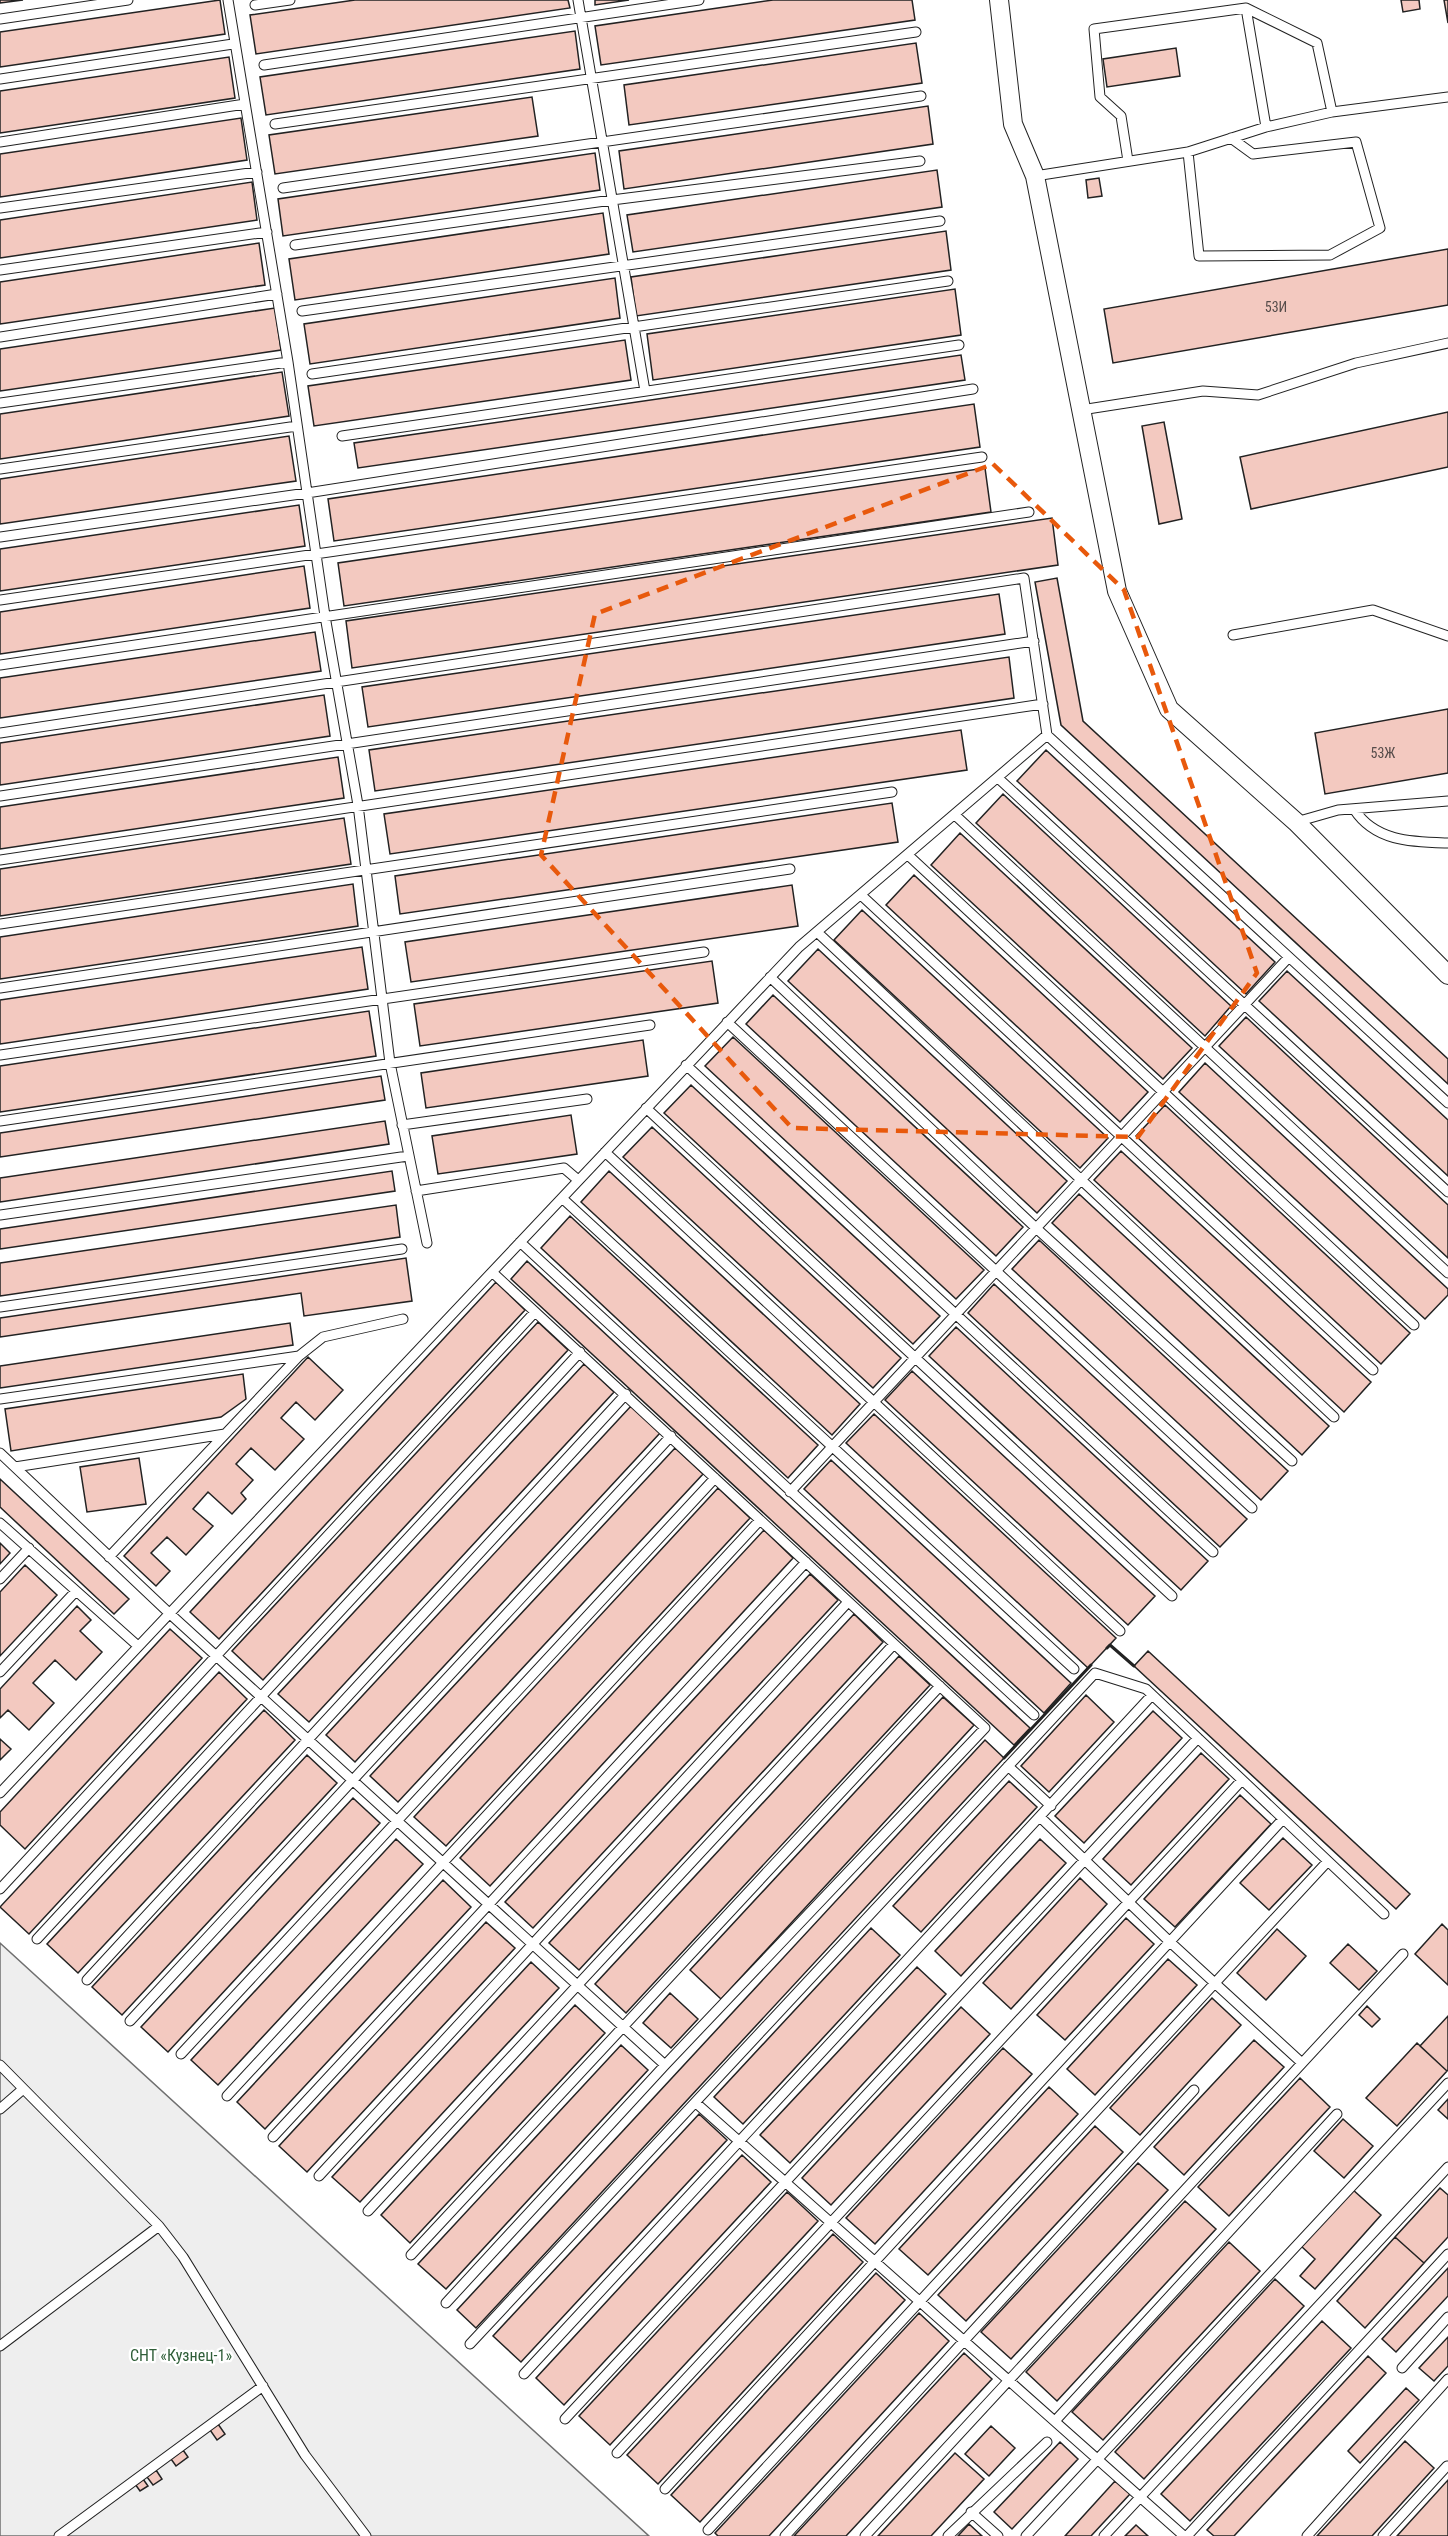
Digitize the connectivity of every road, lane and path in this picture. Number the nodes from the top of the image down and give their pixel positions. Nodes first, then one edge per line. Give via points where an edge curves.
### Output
1 (128, 0) edge
2 (228, 0) edge
3 (290, 0) edge
4 (578, 0) edge
5 (699, 0) edge
6 (999, 0) edge
7 (255, 5) dead end
8 (1246, 8) junction
9 (581, 17) junction
10 (0, 19) edge
11 (916, 32) dead end
12 (233, 44) junction
13 (264, 65) dead end
14 (591, 77) junction
15 (0, 79) edge
16 (921, 96) dead end
17 (1448, 97) edge
18 (245, 104) junction
19 (1332, 112) junction
20 (275, 124) dead end
21 (1266, 127) junction
22 (1231, 138) junction
23 (602, 140) junction
24 (0, 142) edge
25 (1188, 152) junction
26 (920, 161) dead end
27 (1128, 161) junction
28 (257, 172) junction
29 (1035, 176) junction
30 (283, 188) dead end
31 (612, 200) junction
32 (0, 208) edge
33 (940, 221) dead end
34 (267, 232) junction
35 (295, 245) dead end
36 (623, 265) junction
37 (0, 270) edge
38 (948, 280) dead end
39 (277, 294) junction
40 (302, 310) dead end
41 (633, 325) junction
42 (0, 336) edge
43 (1448, 343) edge
44 (959, 345) dead end
45 (288, 362) junction
46 (312, 374) dead end
47 (974, 389) dead end
48 (645, 391) junction
49 (0, 403) edge
50 (1081, 410) junction
51 (297, 426) junction
52 (342, 436) dead end
53 (982, 457) dead end
54 (0, 469) edge
55 (307, 493) junction
56 (1029, 512) dead end
57 (0, 537) edge
58 (316, 555) junction
59 (0, 600) edge
60 (325, 616) junction
61 (1233, 635) dead end
62 (1448, 636) edge
63 (1034, 641) junction
64 (0, 665) edge
65 (337, 682) junction
66 (1043, 704) junction
67 (0, 733) edge
68 (1047, 735) junction
69 (348, 743) junction
70 (998, 778) junction
71 (892, 792) dead end
72 (0, 796) edge
73 (1448, 801) edge
74 (358, 805) junction
75 (1354, 809) junction
76 (955, 815) junction
77 (1296, 822) junction
78 (1448, 843) edge
79 (908, 855) junction
80 (0, 860) edge
81 (366, 869) junction
82 (790, 869) dead end
83 (861, 895) junction
84 (0, 924) edge
85 (376, 932) junction
86 (817, 932) junction
87 (704, 952) dead end
88 (1289, 957) junction
89 (1448, 975) edge
90 (770, 978) junction
91 (0, 988) edge
92 (383, 998) junction
93 (1245, 1004) junction
94 (727, 1022) junction
95 (650, 1025) dead end
96 (1204, 1047) junction
97 (0, 1055) edge
98 (390, 1064) junction
99 (686, 1065) junction
100 (1162, 1093) junction
101 (587, 1099) dead end
102 (1448, 1103) edge
103 (646, 1108) junction
104 (0, 1121) edge
105 (402, 1125) junction
106 (1121, 1137) junction
107 (605, 1152) junction
108 (408, 1156) junction
109 (578, 1180) junction
110 (1080, 1180) junction
111 (416, 1191) junction
112 (1448, 1192) edge
113 (562, 1198) junction
114 (0, 1215) edge
115 (1036, 1228) junction
116 (520, 1242) junction
117 (427, 1243) dead end
118 (402, 1249) dead end
119 (997, 1269) junction
120 (492, 1272) junction
121 (1448, 1273) edge
122 (0, 1307) edge
123 (535, 1312) junction
124 (955, 1315) junction
125 (403, 1319) dead end
126 (1414, 1325) dead end
127 (580, 1352) junction
128 (298, 1356) junction
129 (915, 1358) junction
130 (1372, 1370) dead end
131 (626, 1394) junction
132 (0, 1399) edge
133 (873, 1402) junction
134 (1334, 1417) dead end
135 (225, 1434) junction
136 (671, 1436) junction
137 (832, 1446) junction
138 (0, 1453) edge
139 (1292, 1461) dead end
140 (15, 1467) junction
141 (715, 1478) junction
142 (790, 1492) junction
143 (1252, 1508) dead end
144 (760, 1520) junction
145 (0, 1523) edge
146 (29, 1548) junction
147 (1213, 1552) dead end
148 (110, 1557) junction
149 (806, 1562) junction
150 (0, 1579) edge
151 (76, 1591) junction
152 (1172, 1596) dead end
153 (848, 1602) junction
154 (169, 1613) junction
155 (1120, 1630) dead end
156 (894, 1644) junction
157 (138, 1646) junction
158 (216, 1657) junction
159 (1074, 1669) dead end
160 (0, 1672) edge
161 (940, 1686) junction
162 (1152, 1695) junction
163 (261, 1697) junction
164 (1034, 1715) dead end
165 (1198, 1738) junction
166 (307, 1740) junction
167 (1008, 1766) junction
168 (1242, 1780) junction
169 (353, 1781) junction
170 (0, 1793) edge
171 (1051, 1806) junction
172 (1040, 1817) junction
173 (1283, 1819) junction
174 (396, 1820) junction
175 (1084, 1861) junction
176 (1328, 1861) junction
177 (443, 1863) junction
178 (0, 1888) edge
179 (1128, 1902) junction
180 (489, 1904) junction
181 (1384, 1914) dead end
182 (38, 1939) dead end
183 (1170, 1942) junction
184 (532, 1944) junction
185 (1403, 1954) dead end
186 (87, 1980) dead end
187 (1214, 1983) junction
188 (578, 1985) junction
189 (130, 2021) dead end
190 (624, 2028) junction
191 (181, 2054) dead end
192 (1302, 2063) junction
193 (0, 2065) edge
194 (665, 2065) junction
195 (1448, 2083) edge
196 (22, 2090) junction
197 (1194, 2090) dead end
198 (227, 2096) dead end
199 (696, 2103) junction
200 (0, 2109) edge
201 (1337, 2114) dead end
202 (273, 2137) dead end
203 (740, 2142) junction
204 (1448, 2167) edge
205 (319, 2176) dead end
206 (785, 2182) junction
207 (368, 2211) dead end
208 (830, 2222) junction
209 (159, 2226) junction
210 (1448, 2254) edge
211 (411, 2255) dead end
212 (875, 2261) junction
213 (918, 2300) junction
214 (446, 2303) dead end
215 (1448, 2317) edge
216 (964, 2340) junction
217 (470, 2344) dead end
218 (0, 2346) edge
219 (1402, 2368) dead end
220 (524, 2374) dead end
221 (1448, 2379) edge
222 (1009, 2380) junction
223 (263, 2386) junction
224 (565, 2418) dead end
225 (1055, 2421) junction
226 (1047, 2442) dead end
227 (617, 2453) dead end
228 (1097, 2459) junction
229 (1447, 2466) edge
230 (664, 2489) dead end
231 (1140, 2497) junction
232 (971, 2512) junction
233 (708, 2530) dead end
234 (59, 2536) edge
235 (366, 2536) edge
236 (785, 2536) edge
237 (865, 2536) edge
238 (948, 2536) edge
239 (998, 2536) edge
240 (1026, 2536) edge
241 (1104, 2536) edge
242 (1186, 2536) edge
243 (1307, 2536) edge
244 (1383, 2536) edge

1 - 10 lane
2 - 12 lane
3 - 7 lane
4 - 9 lane
5 - 9 lane
6 - 29 street via 1013,124
8 - 19 lane via 1317,43
8 - 21 lane
8 - 27 lane via 1094,29 1100,97 1121,116
9 - 13 lane
9 - 14 lane
11 - 14 lane
12 - 15 lane
12 - 18 lane
14 - 20 lane
14 - 23 lane
16 - 23 lane
17 - 19 lane
18 - 24 lane
18 - 28 lane
19 - 21 lane
21 - 22 lane
22 - 25 lane
22 - 25 lane via 1253,154 1356,142 1380,228 1330,255 1198,256
23 - 30 lane
23 - 31 lane
25 - 27 lane
26 - 31 lane
27 - 29 lane
28 - 32 lane
28 - 34 lane
29 - 50 street
31 - 35 lane
31 - 36 lane
33 - 36 lane
34 - 37 lane
34 - 39 lane
36 - 40 lane
36 - 41 lane
38 - 41 lane
39 - 42 lane
39 - 45 lane
41 - 46 lane
41 - 48 lane
43 - 50 lane via 1356,363 1258,395 1203,391
44 - 48 lane
45 - 49 lane
45 - 51 lane
47 - 55 lane
48 - 52 lane
50 - 77 street via 1117,591 1169,709
51 - 54 lane
51 - 55 lane
53 - 58 lane
55 - 57 lane
55 - 58 lane
56 - 60 lane
58 - 59 lane
58 - 60 lane
60 - 64 lane
60 - 65 lane
61 - 62 lane via 1373,610
63 - 65 lane via 1024,578
63 - 66 lane
63 - 69 lane
65 - 67 lane
65 - 69 lane
66 - 68 lane
66 - 74 lane
68 - 70 lane
68 - 88 lane
69 - 72 lane
69 - 74 lane
70 - 76 lane
70 - 93 lane
71 - 81 lane
73 - 75 lane
74 - 80 lane
74 - 81 lane
75 - 77 lane
75 - 78 lane via 1363,823 1403,842
76 - 79 lane
76 - 96 lane
77 - 89 street
79 - 83 lane
79 - 100 lane
81 - 84 lane
81 - 85 lane
82 - 85 lane
83 - 86 lane
83 - 106 lane
85 - 91 lane
85 - 92 lane
86 - 90 lane
86 - 110 lane
87 - 92 lane
88 - 93 lane
88 - 102 lane
90 - 94 lane
90 - 115 lane
92 - 97 lane
92 - 98 lane
93 - 96 lane
93 - 112 lane
94 - 99 lane
94 - 119 lane
95 - 98 lane
96 - 100 lane
96 - 121 lane
98 - 104 lane
98 - 105 lane
99 - 103 lane
99 - 124 lane
100 - 106 lane
100 - 126 lane
101 - 105 lane
103 - 107 lane
103 - 129 lane
105 - 108 lane
106 - 110 lane
106 - 130 lane
107 - 109 lane
107 - 133 lane
108 - 111 lane
108 - 114 lane
109 - 111 lane via 564,1168
109 - 113 lane
110 - 115 lane
110 - 134 lane
111 - 117 lane
113 - 116 lane
113 - 137 lane
115 - 119 lane
115 - 139 lane
116 - 120 lane
116 - 142 lane
118 - 122 lane
119 - 124 lane
119 - 143 lane
120 - 123 lane
120 - 154 lane
123 - 127 lane
123 - 158 lane
124 - 129 lane
124 - 147 lane
125 - 128 lane via 323,1337
127 - 131 lane
127 - 163 lane
128 - 132 lane
128 - 135 lane
129 - 133 lane
129 - 152 lane
131 - 136 lane
131 - 166 lane
133 - 137 lane
133 - 155 lane
135 - 140 lane
135 - 148 lane
136 - 141 lane
136 - 169 lane
137 - 142 lane
137 - 159 lane
138 - 140 lane
140 - 148 lane
141 - 144 lane
141 - 174 lane
142 - 164 lane
144 - 149 lane
144 - 177 lane
145 - 146 lane
146 - 150 lane
146 - 151 lane
148 - 154 lane
149 - 153 lane
149 - 180 lane
151 - 157 lane
151 - 160 lane
153 - 156 lane
153 - 184 lane
154 - 157 lane
154 - 158 lane
156 - 161 lane
156 - 188 lane
157 - 170 lane
158 - 163 lane
158 - 178 lane
161 - 190 lane
161 - 194 lane via 985,1728
162 - 165 lane
162 - 167 lane via 1146,1689 1095,1673
162 - 171 lane
163 - 166 lane
163 - 182 lane
165 - 168 lane
165 - 175 lane
166 - 169 lane
166 - 186 lane
167 - 171 lane
167 - 199 lane
168 - 173 lane
168 - 179 lane
169 - 174 lane
169 - 189 lane
171 - 172 lane
172 - 175 lane
172 - 203 lane
173 - 176 lane
173 - 183 lane
174 - 177 lane
174 - 191 lane
175 - 179 lane
175 - 206 lane
176 - 181 lane
176 - 187 lane
177 - 180 lane
177 - 198 lane
179 - 183 lane
179 - 208 lane
180 - 184 lane
180 - 202 lane
183 - 187 lane
183 - 212 lane
184 - 188 lane
184 - 205 lane
185 - 192 lane
187 - 192 lane
187 - 213 lane
188 - 190 lane
188 - 207 lane
190 - 194 lane
190 - 211 lane
192 - 222 lane
193 - 196 lane
194 - 214 lane
195 - 228 lane
196 - 200 lane
196 - 209 lane
197 - 216 lane
199 - 203 lane
199 - 217 lane
201 - 225 lane
203 - 206 lane
203 - 220 lane
204 - 231 lane
206 - 208 lane
206 - 224 lane
208 - 212 lane
208 - 227 lane
209 - 218 lane
209 - 223 lane via 183,2257
210 - 242 lane
212 - 213 lane
212 - 230 lane
213 - 216 lane
213 - 233 lane
215 - 219 lane
216 - 222 lane
216 - 236 lane
221 - 243 lane
222 - 225 lane
222 - 237 lane
223 - 234 lane
223 - 235 lane via 305,2455
225 - 228 lane
226 - 232 lane
228 - 231 lane
228 - 240 lane
229 - 244 lane
231 - 241 lane
231 - 242 lane
232 - 238 lane
232 - 239 lane

